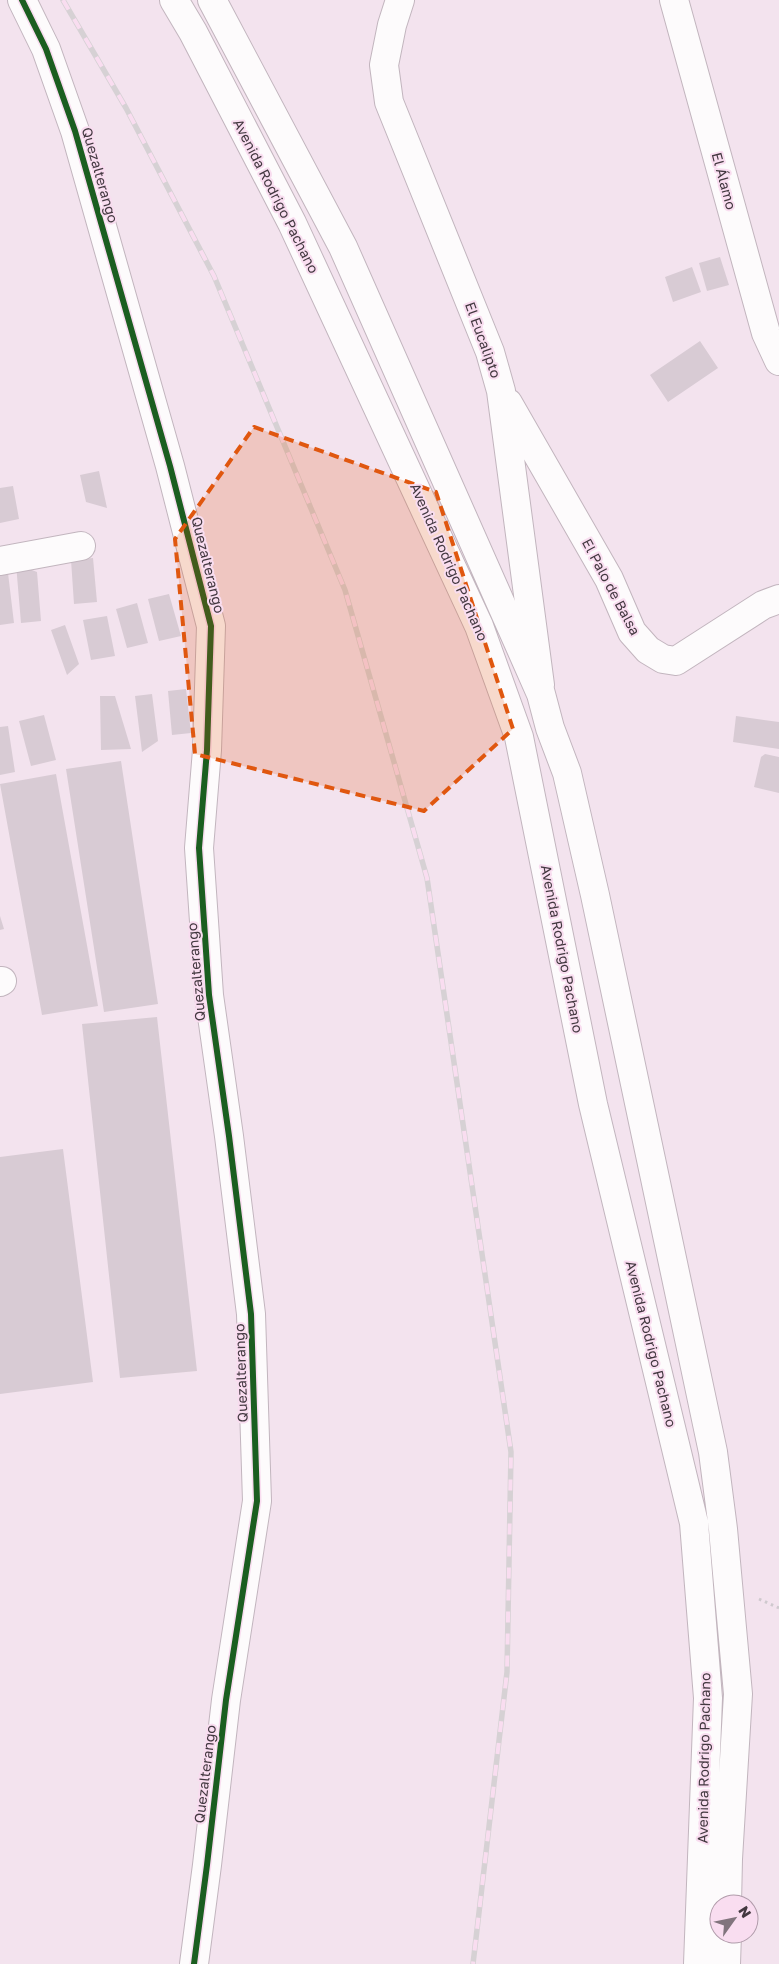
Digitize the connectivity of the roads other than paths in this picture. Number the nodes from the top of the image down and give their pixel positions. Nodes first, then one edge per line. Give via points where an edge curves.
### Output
1 (22, 0) edge
2 (174, 0) edge
3 (212, 0) edge
4 (400, 0) edge
5 (674, 0) edge
6 (779, 361) edge
7 (501, 391) junction
8 (81, 546) dead end
9 (0, 561) edge
10 (779, 600) edge
11 (541, 694) junction
12 (727, 1894) edge
13 (726, 1944) edge
14 (194, 1964) edge
15 (698, 1964) edge
16 (726, 1964) edge

1 - 14 main road, Quezalterango via 46,49 75,131 170,466 211,626 200,858 209,995 251,1314 257,1501 226,1700
2 - 15 main road, Avenida Rodrigo Pachano via 292,224 479,626 519,737 593,1104 694,1523 708,1698
3 - 11 main road, Avenida Rodrigo Pachano via 343,247
4 - 7 main road, El Eucalipto via 384,66 389,102 490,352
5 - 6 main road, El Álamo via 766,334
7 - 10 main road, El Palo de Balsa via 609,579 632,632 648,650 662,659 676,661 763,605
7 - 11 main road, El Eucalipto
8 - 9 main road
11 - 12 main road, Avenida Rodrigo Pachano via 567,773 713,1452 738,1694
13 - 16 main road

